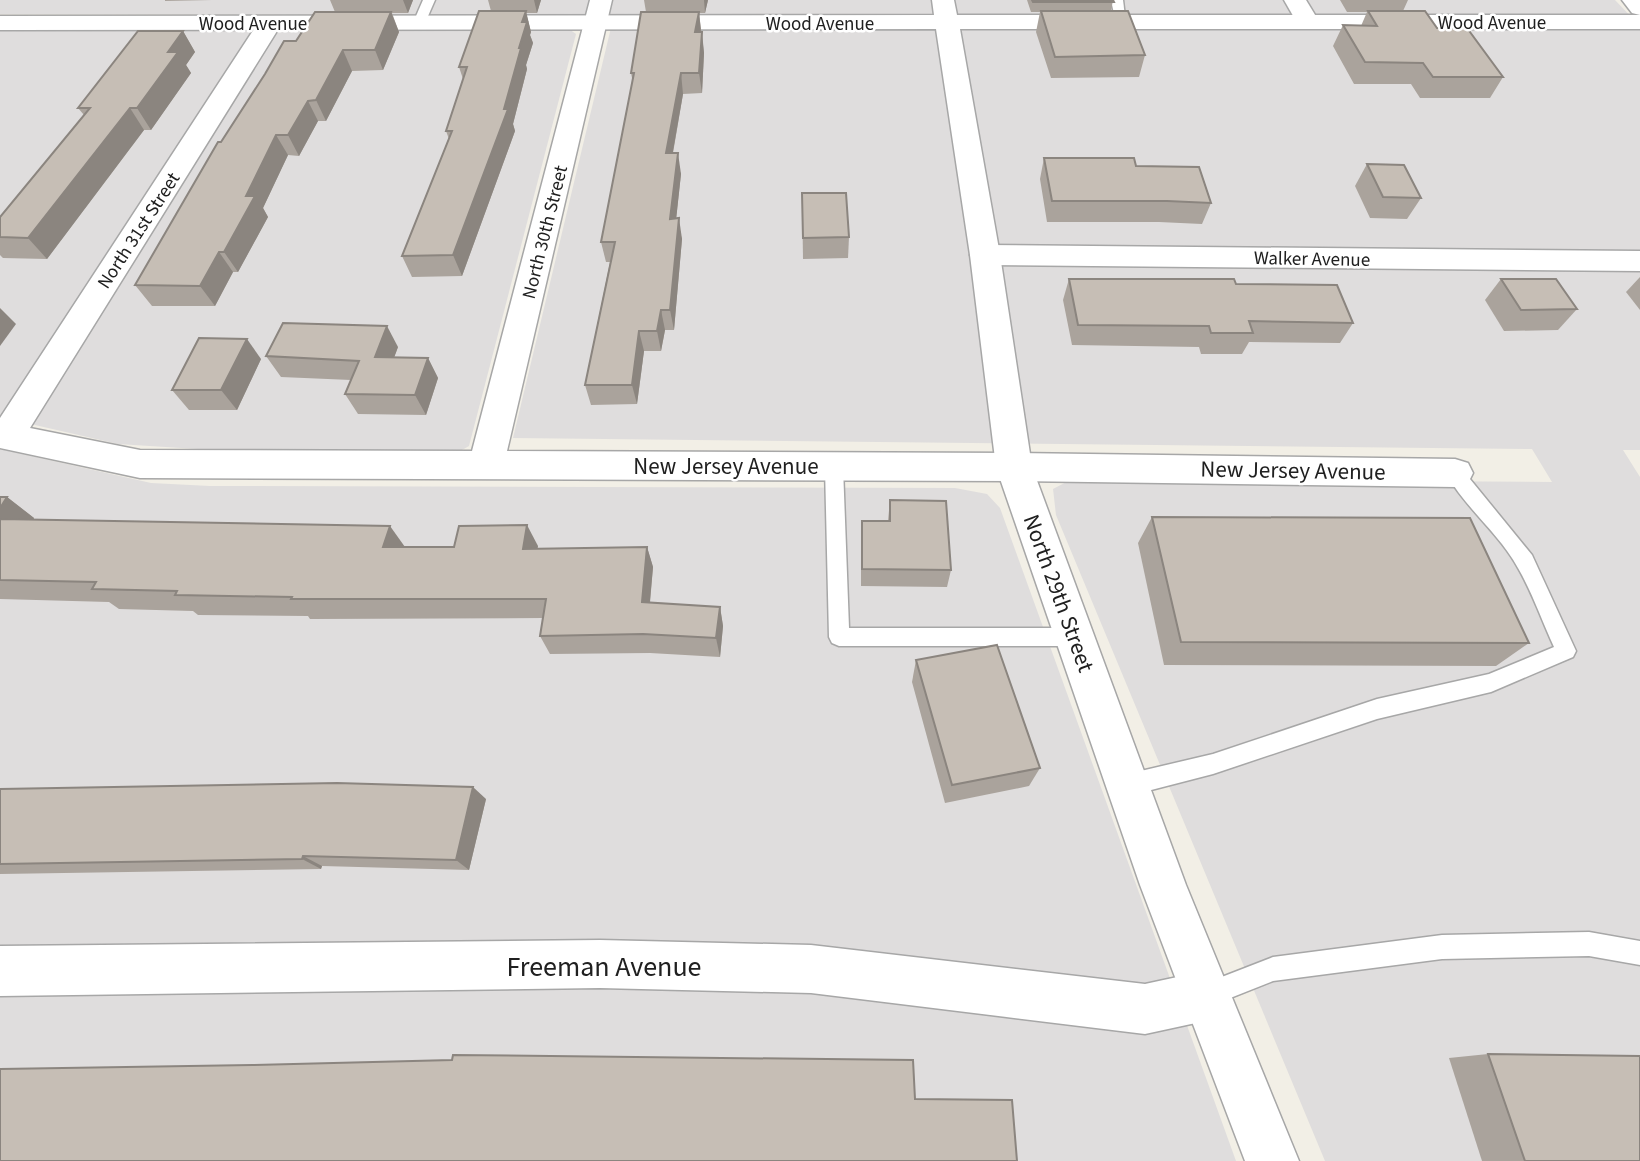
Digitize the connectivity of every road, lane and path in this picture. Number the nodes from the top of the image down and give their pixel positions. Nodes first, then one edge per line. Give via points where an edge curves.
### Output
1 (429, 0) edge
2 (1296, 0) edge
3 (1633, 0) edge
4 (1640, 8) edge
5 (598, 12) edge
6 (945, 12) edge
7 (1120, 12) edge
8 (256, 15) edge
9 (1640, 22) edge
10 (0, 23) edge
11 (419, 23) junction
12 (1308, 23) junction
13 (985, 255) junction
14 (1640, 261) edge
15 (3, 436) edge
16 (486, 465) junction
17 (834, 467) junction
18 (1014, 467) junction
19 (1455, 473) joint
20 (1075, 637) junction
21 (1128, 785) junction
22 (1640, 953) edge
23 (0, 971) edge
24 (1205, 996) junction
25 (1272, 1161) edge

1 - 11 lane
2 - 12 street
3 - 4 street
5 - 6 street, Wood Avenue
5 - 11 street, Wood Avenue
5 - 16 street, North 30th Street
6 - 7 street, Wood Avenue
6 - 13 street, North 29th Street
7 - 12 street, Wood Avenue
8 - 10 street, Wood Avenue
8 - 11 street, Wood Avenue
8 - 15 street, North 31st Street
9 - 12 street, Wood Avenue
13 - 14 street, Walker Avenue
13 - 18 street, North 29th Street
15 - 16 street, New Jersey Avenue via 140,464
16 - 17 street, New Jersey Avenue
17 - 18 street, New Jersey Avenue
17 - 20 lane via 839,637
18 - 19 street, New Jersey Avenue
18 - 20 street, North 29th Street
19 - 21 lane via 1525,561 1566,651 1491,684 1377,709 1213,764
20 - 21 street, North 29th Street
21 - 24 street, North 29th Street
22 - 24 lane via 1589,944 1442,947 1273,969
23 - 24 street, Freeman Avenue via 640,965 811,969 1145,1009
24 - 25 street, North 29th Street

